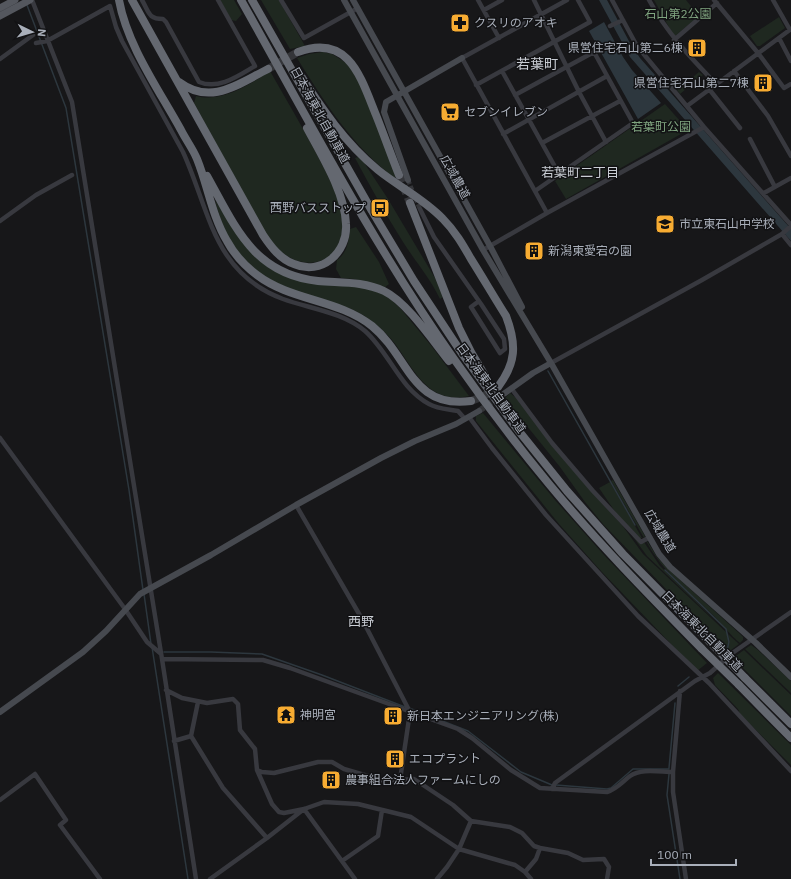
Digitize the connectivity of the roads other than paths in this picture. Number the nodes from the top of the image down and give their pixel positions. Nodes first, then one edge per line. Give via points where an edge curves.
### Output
1 (16, 0) edge
2 (31, 0) edge
3 (118, 0) edge
4 (132, 0) edge
5 (142, 0) edge
6 (218, 0) edge
7 (241, 0) edge
8 (252, 0) edge
9 (281, 0) edge
10 (344, 0) edge
11 (353, 0) edge
12 (478, 0) edge
13 (502, 0) edge
14 (534, 0) edge
15 (567, 0) edge
16 (578, 0) edge
17 (612, 0) edge
18 (649, 0) edge
19 (773, 0) edge
20 (716, 2) edge
21 (0, 8) edge
22 (358, 8) junction
23 (258, 10) junction
24 (484, 10) junction
25 (350, 12) junction
26 (542, 14) junction
27 (0, 16) edge
28 (251, 17) junction
29 (623, 20) junction
30 (610, 26) dead end
31 (791, 29) edge
32 (33, 35) dead end
33 (499, 38) junction
34 (779, 38) junction
35 (674, 40) junction
36 (47, 41) junction
37 (555, 41) junction
38 (36, 43) dead end
39 (298, 52) tunnel mouth
40 (758, 53) junction
41 (462, 58) junction
42 (0, 59) edge
43 (791, 61) edge
44 (567, 67) junction
45 (268, 69) tunnel mouth
46 (502, 71) junction
47 (734, 71) junction
48 (607, 76) junction
49 (177, 80) junction
50 (716, 84) junction
51 (791, 84) edge
52 (476, 85) junction
53 (709, 89) junction
54 (404, 91) junction
55 (579, 92) junction
56 (396, 95) junction
57 (515, 95) junction
58 (620, 101) junction
59 (687, 106) junction
60 (593, 116) junction
61 (529, 119) junction
62 (704, 126) junction
63 (740, 128) dead end
64 (503, 134) junction
65 (750, 139) dead end
66 (606, 142) junction
67 (542, 144) junction
68 (791, 156) edge
69 (196, 158) junction
70 (560, 174) junction
71 (72, 175) dead end
72 (399, 175) tunnel mouth
73 (791, 178) edge
74 (408, 180) tunnel mouth
75 (775, 187) junction
76 (535, 191) junction
77 (764, 193) junction
78 (410, 203) tunnel mouth
79 (420, 209) tunnel mouth
80 (547, 213) junction
81 (0, 221) edge
82 (791, 226) edge
83 (783, 233) junction
84 (791, 245) edge
85 (490, 246) junction
86 (483, 250) junction
87 (479, 301) junction
88 (551, 363) junction
89 (498, 387) tunnel mouth
90 (511, 388) junction
91 (505, 393) tunnel mouth
92 (471, 400) tunnel mouth
93 (479, 411) tunnel mouth
94 (467, 418) junction
95 (0, 438) edge
96 (512, 438) junction
97 (567, 491) junction
98 (296, 505) junction
99 (650, 537) junction
100 (150, 588) junction
101 (125, 609) junction
102 (791, 612) edge
103 (752, 640) junction
104 (160, 653) junction
105 (162, 658) junction
106 (791, 677) edge
107 (702, 678) junction
108 (166, 690) junction
109 (680, 691) junction
110 (198, 702) junction
111 (0, 712) edge
112 (410, 712) junction
113 (791, 724) edge
114 (191, 736) junction
115 (791, 738) edge
116 (174, 741) junction
117 (257, 770) junction
118 (791, 771) edge
119 (673, 772) junction
120 (400, 780) junction
121 (552, 789) junction
122 (0, 800) edge
123 (304, 809) junction
124 (382, 810) junction
125 (471, 821) junction
126 (267, 838) junction
127 (540, 848) junction
128 (459, 849) junction
129 (342, 861) junction
130 (525, 872) junction
131 (100, 879) edge
132 (196, 879) edge
133 (210, 879) edge
134 (355, 879) edge
135 (437, 879) edge
136 (531, 879) edge
137 (606, 879) edge
138 (686, 879) edge

1 - 21 main road
2 - 27 main road
2 - 36 street
3 - 69 highway via 133,44
4 - 49 highway
5 - 6 street via 151,17 166,22 199,82 211,85 235,78 256,66
7 - 28 highway, 日本海東北自動車道
8 - 23 highway, 日本海東北自動車道
9 - 25 street via 304,38
10 - 25 street, 広域農道
11 - 22 street, 広域農道
12 - 24 street
13 - 24 street
14 - 26 street
15 - 26 street
16 - 37 street via 590,22
17 - 29 street
18 - 35 street
19 - 31 street
20 - 35 street
20 - 40 street
22 - 25 street
22 - 54 street, 広域農道
23 - 89 highway via 342,135 378,170 433,209 461,242 506,316 514,341 513,358
23 - 97 highway, 日本海東北自動車道 via 372,211 440,321 518,430
24 - 33 street
25 - 56 street, 広域農道
26 - 33 street
26 - 37 street
28 - 49 highway via 338,190 346,234 339,252 333,258 325,264 304,267 294,265 270,246
28 - 96 highway, 日本海東北自動車道 via 405,285 455,361
29 - 30 street
29 - 59 street via 637,46
31 - 34 street
32 - 42 street
33 - 41 street
34 - 40 street
34 - 43 street
35 - 50 street
36 - 38 street
36 - 94 street via 110,6 122,41 188,164 210,226 234,265 255,284 282,299 339,316 357,326 375,341 416,395 442,409 458,411
36 - 100 street via 72,102
37 - 44 street
37 - 46 street
39 - 72 highway via 325,48 340,53 352,63 362,79
40 - 47 street
40 - 51 street via 784,88
41 - 52 street
41 - 54 street
44 - 48 street via 594,52
44 - 55 street
44 - 57 street
45 - 49 highway via 232,88 214,93 194,90
46 - 52 street
46 - 57 street
47 - 50 street
47 - 68 street via 768,116
48 - 55 street
48 - 58 street
50 - 53 street
52 - 64 street
53 - 59 street
53 - 63 street
54 - 56 street
54 - 85 street, 広域農道
55 - 60 street
55 - 61 street
56 - 74 street via 386,102 384,112
56 - 86 street, 広域農道
57 - 61 street
58 - 60 street
58 - 66 street via 633,123
59 - 62 street
60 - 66 street
60 - 67 street
61 - 64 street
61 - 67 street
62 - 77 street
62 - 80 street
64 - 76 street
65 - 75 street
66 - 70 street
67 - 70 street
69 - 92 highway via 227,242 257,275 282,289 332,305 361,318 383,337 420,386 438,399 459,402
69 - 96 highway via 239,233 258,255 284,272 301,278 369,285 392,296 404,305
70 - 76 street
71 - 81 street via 36,195
73 - 75 street
75 - 77 street
76 - 80 street
77 - 82 street
78 - 97 highway via 449,305 471,352
79 - 87 street via 434,237
80 - 85 street
82 - 83 street
83 - 84 street
83 - 88 street
85 - 86 street
85 - 88 street, 広域農道
86 - 88 street, 広域農道
87 - 87 street via 504,339 505,349 500,353 471,307
88 - 90 street
88 - 99 street, 広域農道
90 - 91 street
90 - 99 street via 552,443 593,491 641,542
93 - 94 street
94 - 98 street via 398,449
94 - 107 street via 546,515 638,616
95 - 101 street
96 - 115 highway, 日本海東北自動車道, bridge via 581,522
97 - 113 highway, 日本海東北自動車道, bridge via 624,554
98 - 100 street
98 - 112 street via 362,619
99 - 103 street, 広域農道 via 670,567
100 - 101 street
100 - 104 street
101 - 104 street via 147,642
101 - 111 street via 83,652
102 - 103 street
103 - 106 street, 広域農道
103 - 107 street
104 - 105 street
105 - 108 street
105 - 112 street via 263,660
107 - 109 street
107 - 118 street
108 - 110 street
108 - 116 street
109 - 119 street
109 - 121 street via 555,783
110 - 114 street
110 - 117 street via 233,699 238,704 240,730 254,749
112 - 120 street
112 - 121 street via 458,729 511,770 540,788
114 - 116 street
114 - 126 street via 223,788
116 - 132 street
117 - 120 street via 274,773 318,762 332,762 385,781
117 - 123 street via 272,804 279,812
119 - 121 street via 637,772 614,790 607,792
119 - 138 street via 673,792
120 - 125 street via 414,779 453,805
122 - 131 street via 35,774 66,820 60,826
123 - 124 street via 324,802 358,804
123 - 126 street
123 - 129 street
124 - 128 street via 411,817
124 - 129 street via 378,836
125 - 127 street via 510,827
125 - 128 street
126 - 133 street
127 - 130 street via 536,859
127 - 137 street via 568,853 583,860 604,859 609,867
128 - 130 street via 515,864
128 - 135 street
129 - 134 street
130 - 136 street

